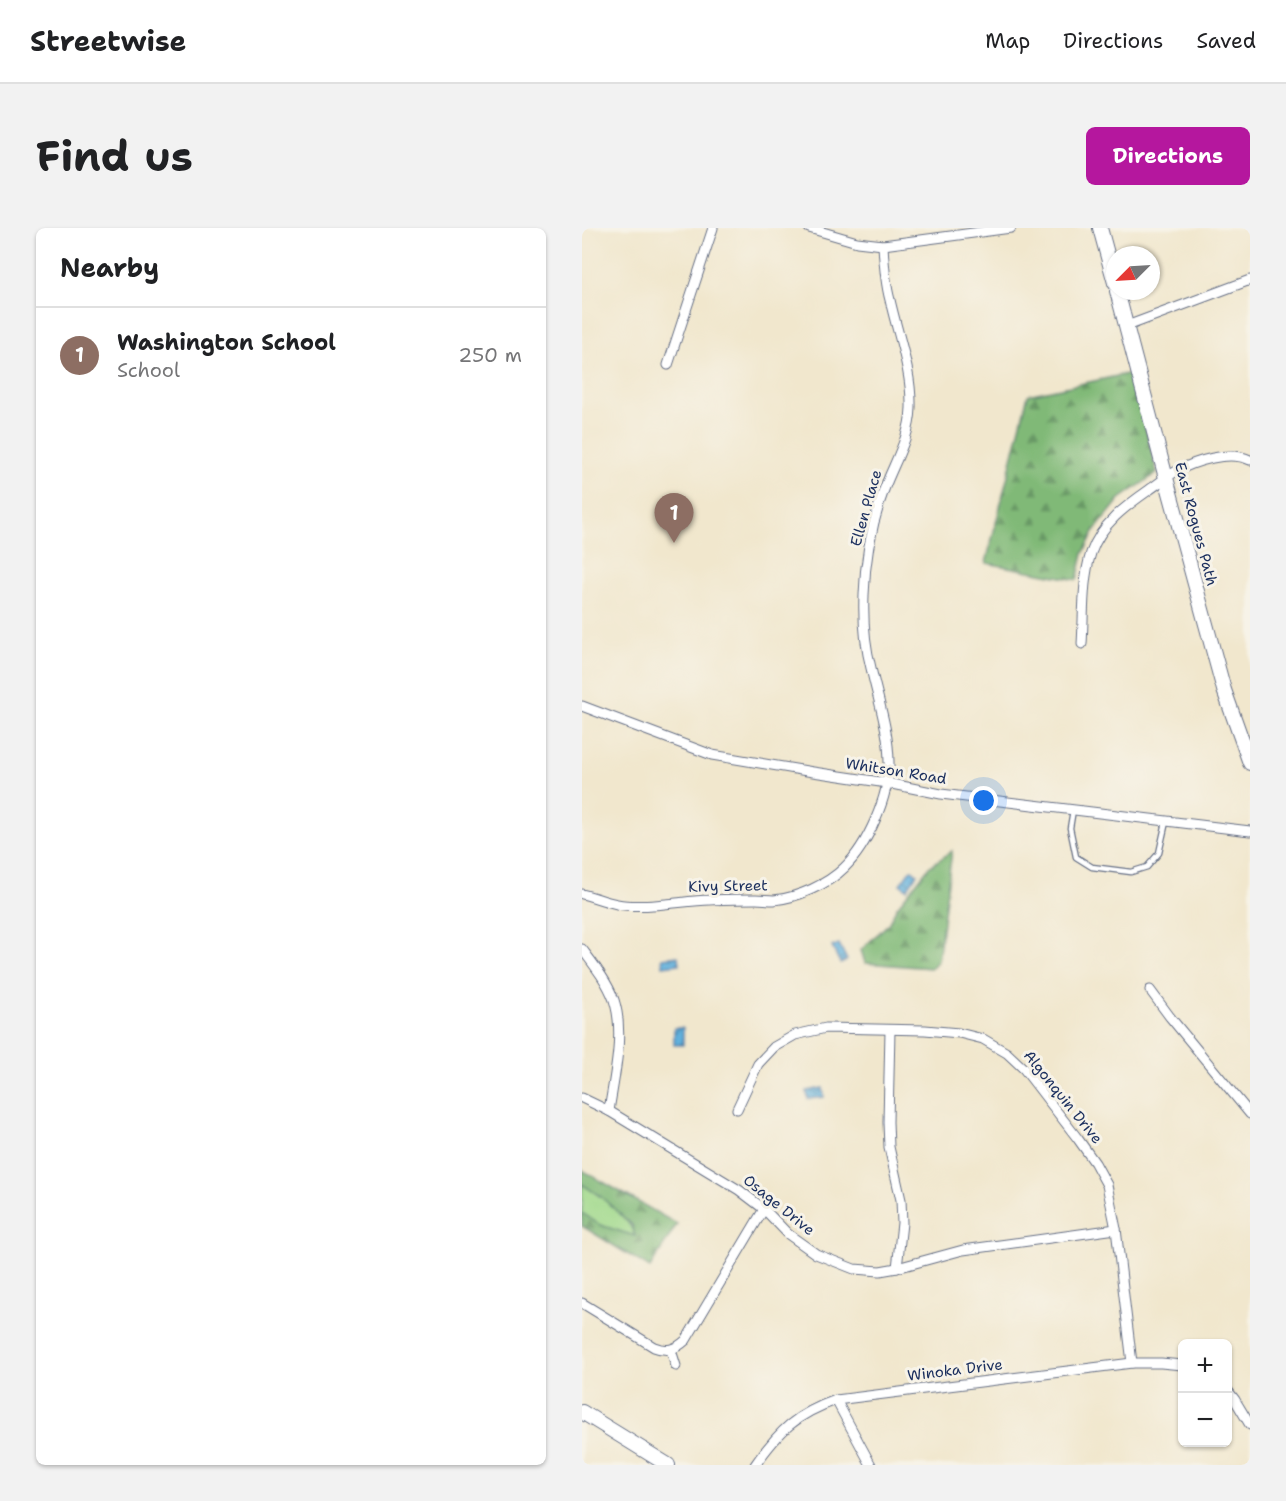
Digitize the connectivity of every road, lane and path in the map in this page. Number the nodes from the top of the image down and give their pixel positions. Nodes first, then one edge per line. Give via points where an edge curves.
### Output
1 (713, 228) edge
2 (809, 228) edge
3 (1011, 228) edge
4 (1100, 228) edge
5 (883, 245) junction
6 (1106, 250) edge
7 (1250, 280) edge
8 (1120, 300) edge
9 (1127, 326) junction
10 (668, 365) dead end
11 (1250, 460) edge
12 (1166, 478) junction
13 (1082, 644) dead end
14 (582, 706) edge
15 (1250, 763) edge
16 (887, 783) junction
17 (1073, 810) junction
18 (1166, 822) junction
19 (1250, 831) edge
20 (582, 894) edge
21 (582, 949) edge
22 (1150, 990) dead end
23 (890, 1030) junction
24 (582, 1098) edge
25 (737, 1109) dead end
26 (609, 1111) junction
27 (1250, 1114) edge
28 (764, 1209) junction
29 (1116, 1229) junction
30 (897, 1268) junction
31 (582, 1303) edge
32 (671, 1350) junction
33 (1132, 1363) junction
34 (1178, 1365) edge
35 (676, 1366) dead end
36 (1228, 1393) edge
37 (836, 1400) junction
38 (582, 1412) edge
39 (1250, 1425) edge
40 (668, 1465) edge
41 (755, 1465) edge
42 (871, 1465) edge

1 - 10 street
2 - 5 street
3 - 5 street
4 - 6 street
5 - 16 street, Ellen Place via 889,299 910,382 911,410 907,433 877,513 864,584 870,666 886,730
7 - 9 street
8 - 9 street, East Rogues Path
9 - 12 street, East Rogues Path
11 - 12 street via 1212,458
12 - 13 street via 1127,504 1096,542 1087,572
12 - 15 street, East Rogues Path via 1224,690
14 - 16 street, Whitson Road via 712,755
16 - 17 street, Whitson Road via 941,794
16 - 20 street, Kivy Street via 875,820 844,868 821,885 798,894 774,900 711,899 639,905
17 - 18 street, Whitson Road
17 - 18 lane via 1070,828 1076,857 1092,867 1131,872 1148,867 1159,853
18 - 19 street, Whitson Road
21 - 26 street via 604,979 614,1001 619,1029
22 - 27 street
23 - 25 street, Algonquin Drive via 826,1028 795,1035 774,1047 758,1064
23 - 29 street, Algonquin Drive via 959,1033 983,1039 1007,1053 1024,1069 1095,1163 1107,1185
23 - 30 street via 889,1147 902,1222
24 - 26 street, Osage Drive
26 - 28 street, Osage Drive
28 - 30 street, Osage Drive via 788,1234 816,1254 854,1269
28 - 32 street via 686,1340
29 - 30 street, Osage Drive via 963,1250
29 - 33 street, Algonquin Drive
31 - 32 street via 654,1347
32 - 35 street
33 - 34 street, Winoka Drive
33 - 37 street, Winoka Drive
36 - 39 street
37 - 41 street, Winoka Drive via 800,1416
37 - 42 street
38 - 40 street

